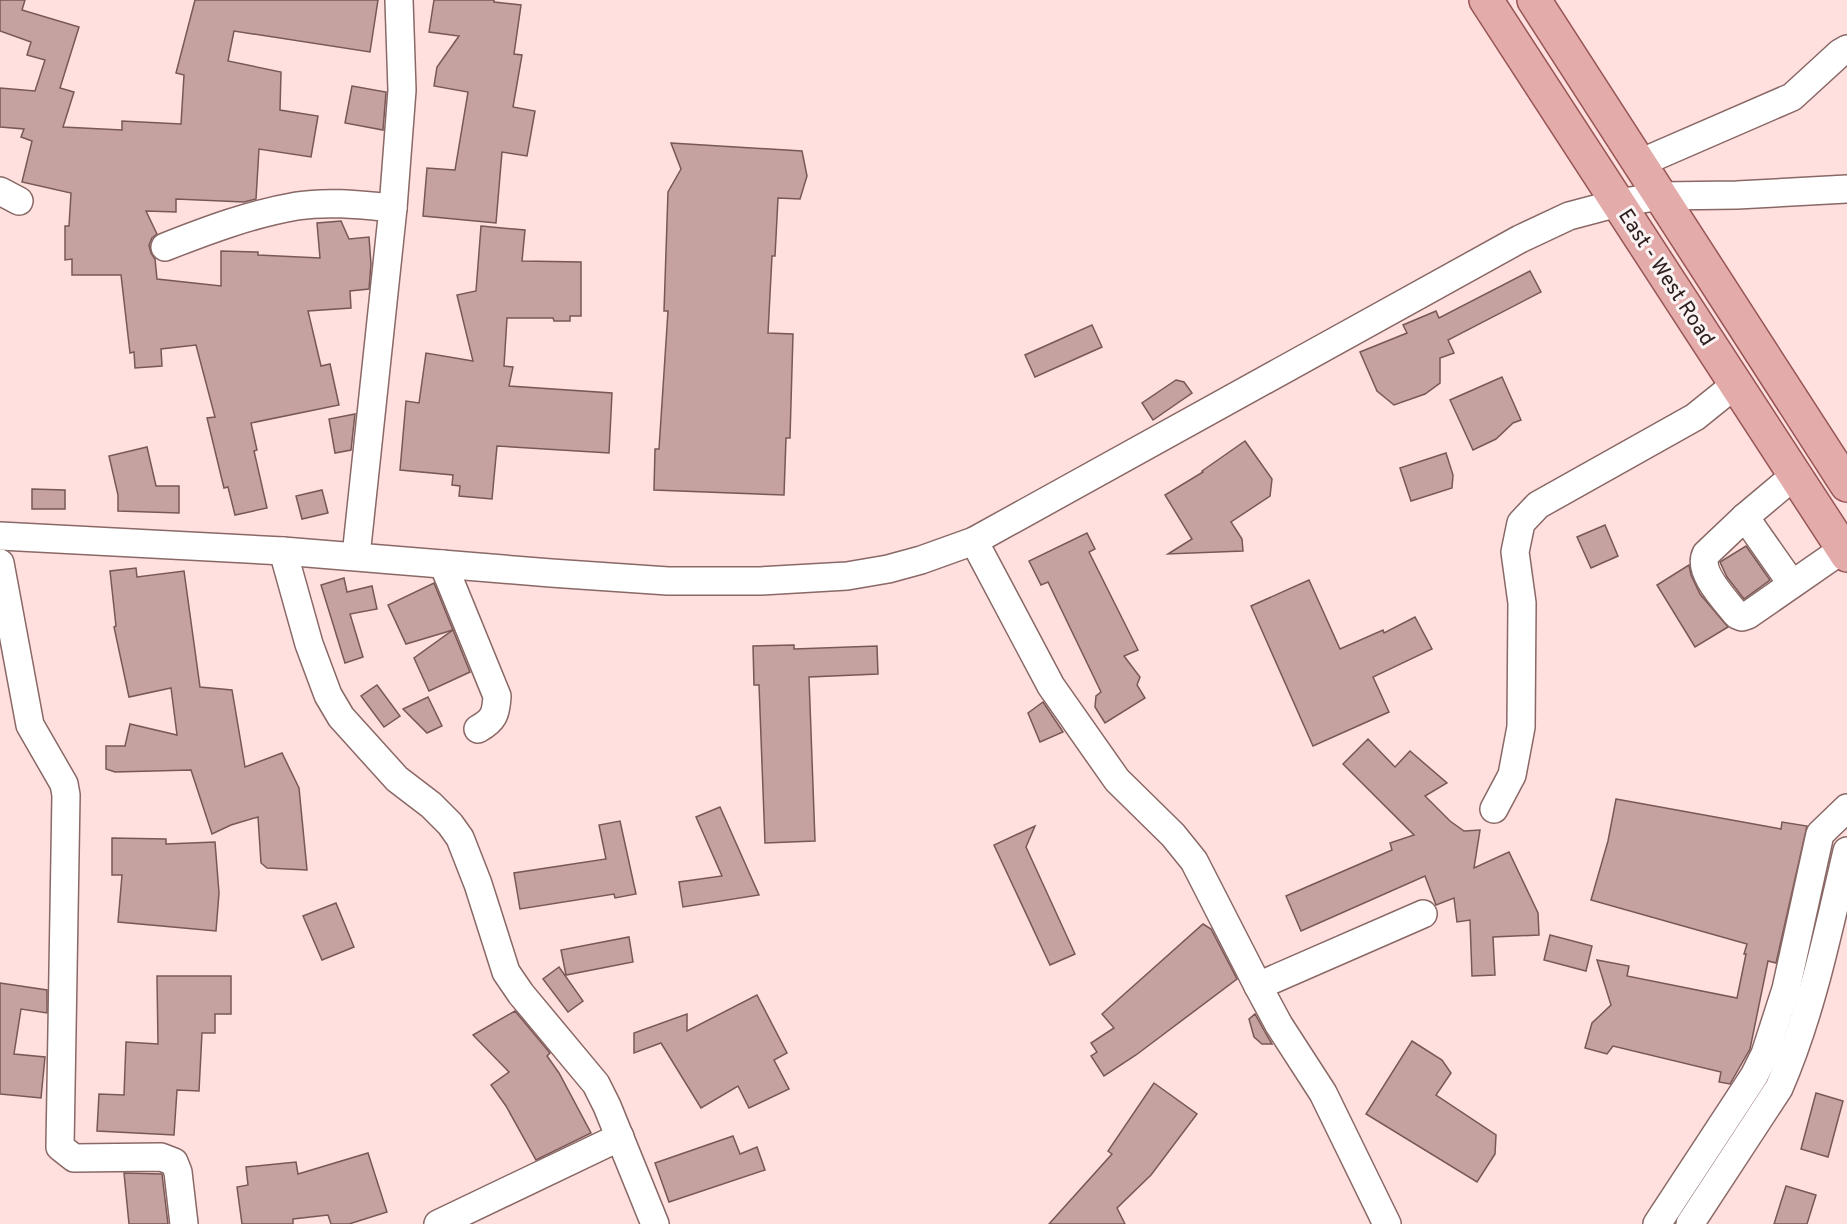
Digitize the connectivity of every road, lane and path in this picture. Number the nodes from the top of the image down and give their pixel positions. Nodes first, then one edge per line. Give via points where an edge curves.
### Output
1 (399, 0) edge
2 (1486, 0) edge
3 (1534, 0) edge
4 (1847, 49) edge
5 (1640, 163) junction
6 (1847, 189) edge
7 (1661, 196) junction
8 (1618, 203) junction
9 (393, 208) junction
10 (165, 247) dead end
11 (1736, 384) junction
12 (1795, 475) junction
13 (1847, 485) edge
14 (1745, 517) junction
15 (0, 536) edge
16 (974, 541) junction
17 (283, 550) junction
18 (1845, 552) edge
19 (356, 556) junction
20 (0, 563) edge
21 (443, 564) junction
22 (1792, 584) junction
23 (478, 729) dead end
24 (1847, 808) edge
25 (1494, 809) dead end
26 (1847, 851) edge
27 (1423, 914) dead end
28 (1258, 986) junction
29 (620, 1137) junction
30 (1714, 1138) junction
31 (1737, 1152) junction
32 (184, 1224) edge
33 (438, 1224) edge
34 (655, 1224) edge
35 (1387, 1224) edge
36 (1657, 1224) edge
37 (1690, 1224) edge

1 - 9 street via 402,90
2 - 8 main road, East - West Road
3 - 5 main road, East - West Road
4 - 5 street via 1792,96
5 - 7 main road, East - West Road
6 - 7 street
7 - 8 street
7 - 13 main road, East - West Road
8 - 11 main road, East - West Road
8 - 16 street via 1569,216 1520,239
9 - 10 street via 352,204 299,206 216,227
9 - 19 street
11 - 12 main road, East - West Road
11 - 25 street via 1695,417 1538,505 1521,523 1515,552 1521,603 1521,727 1512,775
12 - 14 street
12 - 18 main road, East - West Road
14 - 22 street
14 - 22 street via 1706,554 1703,566 1710,579 1737,615 1742,616
15 - 17 street
16 - 21 street via 888,569 810,580 668,581
16 - 28 street via 1051,686 1117,780 1194,861
17 - 19 street
17 - 29 street via 309,644 340,717 397,779 431,805 460,838 506,972 596,1084
18 - 22 street
19 - 21 street
20 - 32 street via 30,725 64,784 66,795 60,1147 74,1158 161,1157 174,1162
21 - 23 street via 497,696 496,712
24 - 30 street via 1820,834 1786,989 1765,1054
26 - 31 street via 1813,992 1789,1065 1779,1088
27 - 28 street
28 - 35 street via 1323,1093
29 - 33 street
29 - 34 street
30 - 31 street
30 - 36 street
31 - 37 street

